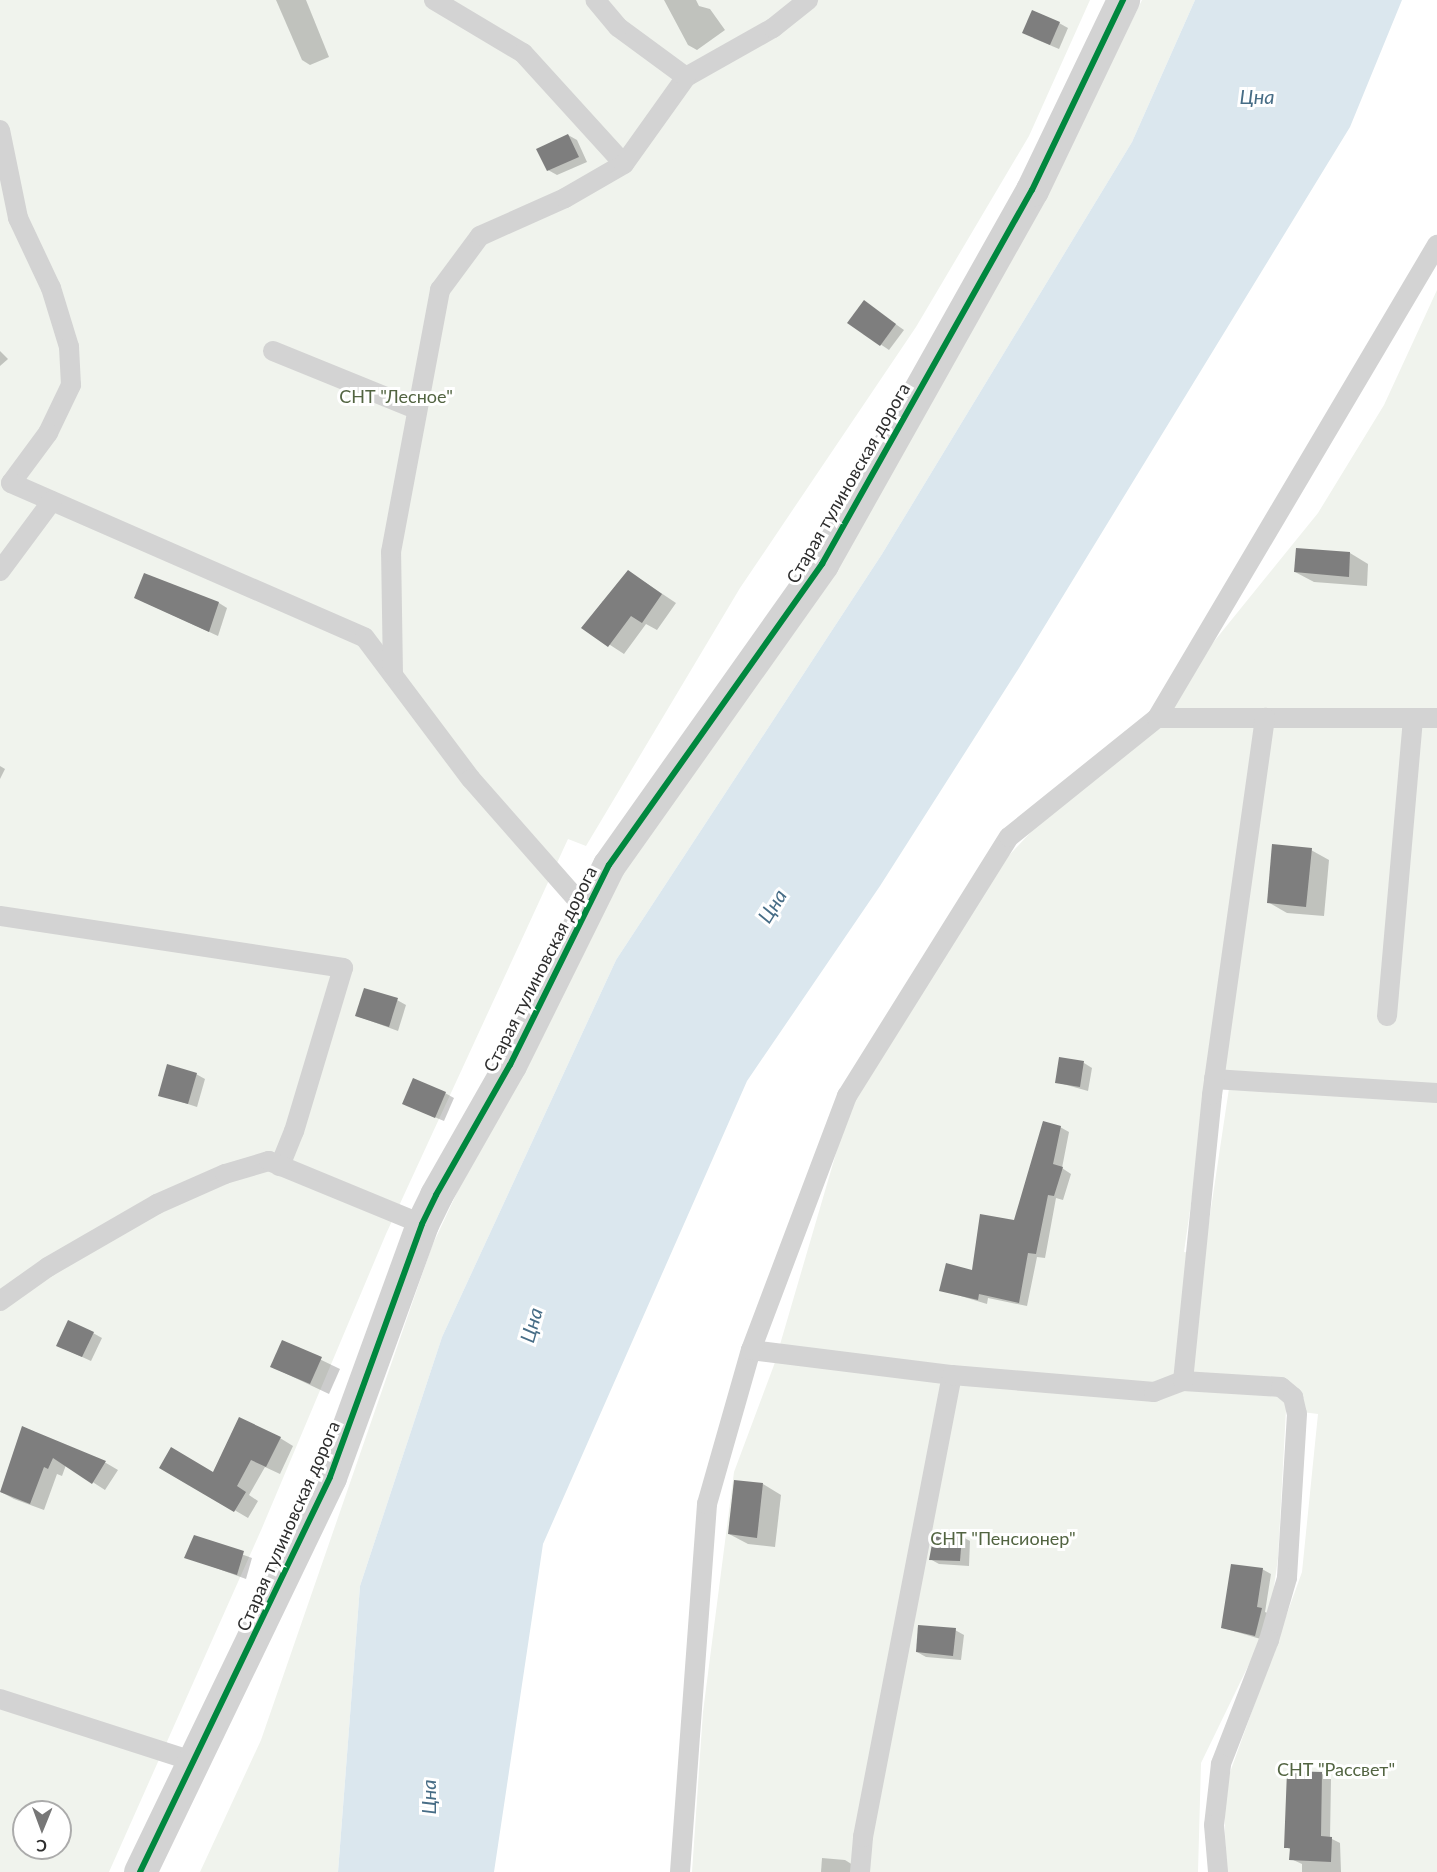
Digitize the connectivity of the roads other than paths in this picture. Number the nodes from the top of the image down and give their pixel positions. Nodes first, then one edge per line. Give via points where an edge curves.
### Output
1 (434, 0) edge
2 (595, 0) edge
3 (808, 0) edge
4 (1123, 0) edge
5 (686, 77) junction
6 (1, 136) edge
7 (624, 164) junction
8 (1437, 245) edge
9 (273, 351) dead end
10 (416, 409) junction
11 (6, 477) edge
12 (52, 501) junction
13 (0, 572) edge
14 (393, 675) junction
15 (1157, 718) junction
16 (1265, 718) junction
17 (1413, 718) junction
18 (1437, 718) edge
19 (587, 911) junction
20 (0, 916) edge
21 (1387, 1016) dead end
22 (1214, 1079) junction
23 (1437, 1094) edge
24 (280, 1166) junction
25 (422, 1224) junction
26 (0, 1301) edge
27 (751, 1350) junction
28 (952, 1375) junction
29 (1183, 1381) junction
30 (0, 1699) edge
31 (192, 1761) junction
32 (140, 1872) edge
33 (680, 1872) edge
34 (860, 1872) edge
35 (1218, 1872) edge

1 - 7 lane via 523,53
2 - 5 lane via 618,27
3 - 5 lane via 773,28
4 - 19 street, Старая тулиновская дорога via 1032,190 822,564 609,866
5 - 7 lane
6 - 11 lane via 18,218 51,288 69,347 70,385 48,433
7 - 10 lane via 565,198 480,236 440,290
8 - 15 lane
9 - 10 lane
10 - 14 lane via 391,552
11 - 12 lane
12 - 13 lane
12 - 14 lane via 365,638
14 - 19 lane via 471,779
15 - 16 lane
15 - 27 lane via 1009,837 847,1096
16 - 17 lane
16 - 22 lane
17 - 18 lane
17 - 21 lane
19 - 25 street, Старая тулиновская дорога via 510,1065
20 - 24 lane via 344,968
22 - 23 lane
22 - 29 lane
24 - 25 lane
24 - 26 lane via 269,1161 225,1174 157,1204 48,1267
25 - 31 street, Старая тулиновская дорога via 330,1476
27 - 28 lane
27 - 33 lane via 707,1504
28 - 29 lane via 1154,1392
28 - 34 lane via 865,1826
29 - 35 lane via 1281,1387 1293,1397 1297,1414 1287,1578 1269,1640 1221,1764 1214,1825
30 - 31 lane
31 - 32 street, Старая тулиновская дорога

